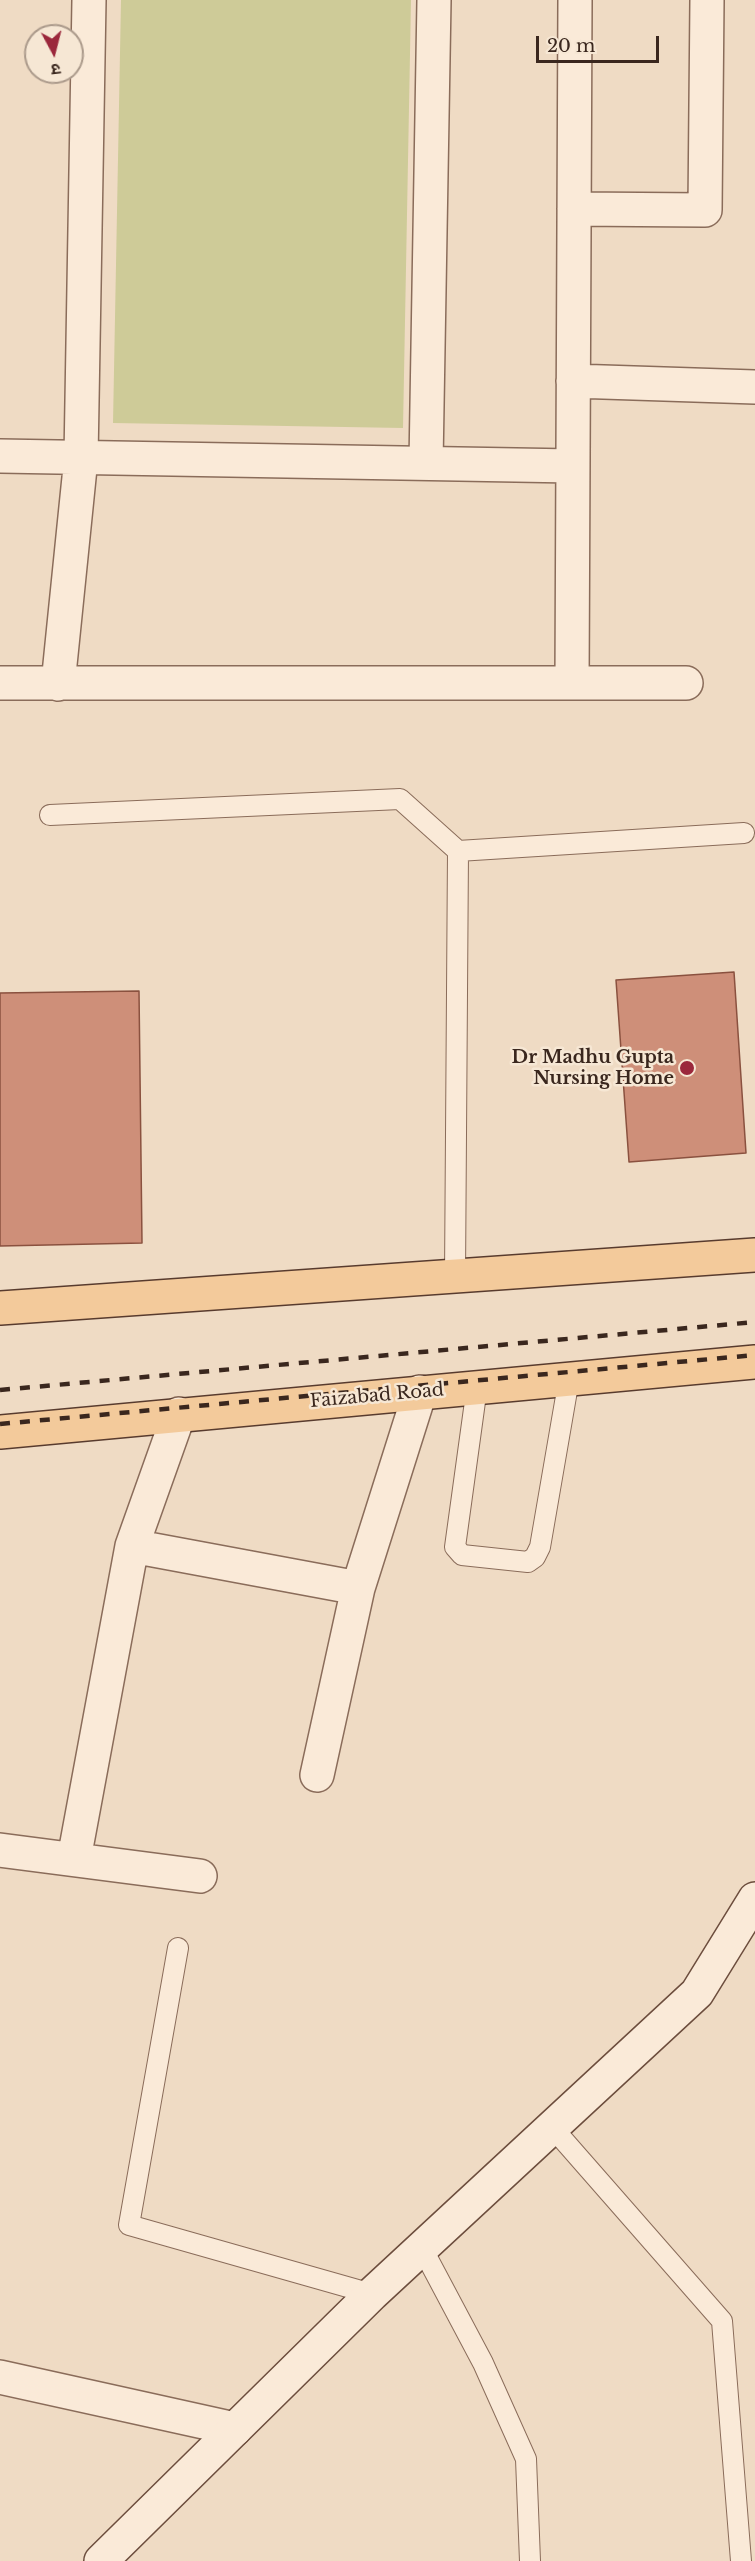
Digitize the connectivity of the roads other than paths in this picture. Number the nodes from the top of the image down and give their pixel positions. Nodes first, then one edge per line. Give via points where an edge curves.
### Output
1 (89, 0) edge
2 (434, 0) edge
3 (575, 0) edge
4 (707, 0) edge
5 (574, 209) junction
6 (573, 381) junction
7 (755, 387) edge
8 (0, 456) edge
9 (81, 458) junction
10 (426, 463) junction
11 (573, 466) junction
12 (0, 683) edge
13 (572, 683) junction
14 (686, 683) dead end
15 (58, 684) junction
16 (50, 815) dead end
17 (744, 833) dead end
18 (458, 850) junction
19 (755, 1255) edge
20 (455, 1275) junction
21 (0, 1308) edge
22 (755, 1362) edge
23 (569, 1379) junction
24 (477, 1387) junction
25 (420, 1392) junction
26 (179, 1414) junction
27 (0, 1432) edge
28 (132, 1546) junction
29 (358, 1588) junction
30 (317, 1775) dead end
31 (0, 1850) edge
32 (74, 1859) junction
33 (200, 1876) dead end
34 (755, 1899) edge
35 (178, 1948) dead end
36 (552, 2127) junction
37 (422, 2248) junction
38 (372, 2294) junction
39 (0, 2377) edge
40 (235, 2429) junction
41 (100, 2561) edge
42 (530, 2561) edge
43 (741, 2561) edge

1 - 9 street
2 - 10 street
3 - 5 street
4 - 5 street via 705,210
5 - 6 street
6 - 7 street
6 - 11 street
8 - 9 street
9 - 10 street
9 - 15 street
10 - 11 street
11 - 13 street
12 - 15 street
13 - 14 street
13 - 15 street
16 - 18 lane via 400,799
17 - 18 lane
18 - 20 lane
19 - 20 main road
20 - 21 main road
22 - 23 main road, Faizabad Road
23 - 24 main road, Faizabad Road
23 - 24 lane via 540,1547 528,1562 462,1555 455,1547
24 - 25 main road, Faizabad Road
25 - 26 main road, Faizabad Road
25 - 29 street
26 - 27 main road, Faizabad Road
26 - 28 street
28 - 29 street
28 - 32 street
29 - 30 street
31 - 32 street
32 - 33 street
34 - 36 street via 697,1993
35 - 38 lane via 129,2225
36 - 37 street
36 - 43 lane via 722,2322
37 - 38 street
37 - 42 lane via 483,2362 526,2459
38 - 40 street
39 - 40 street
40 - 41 street

